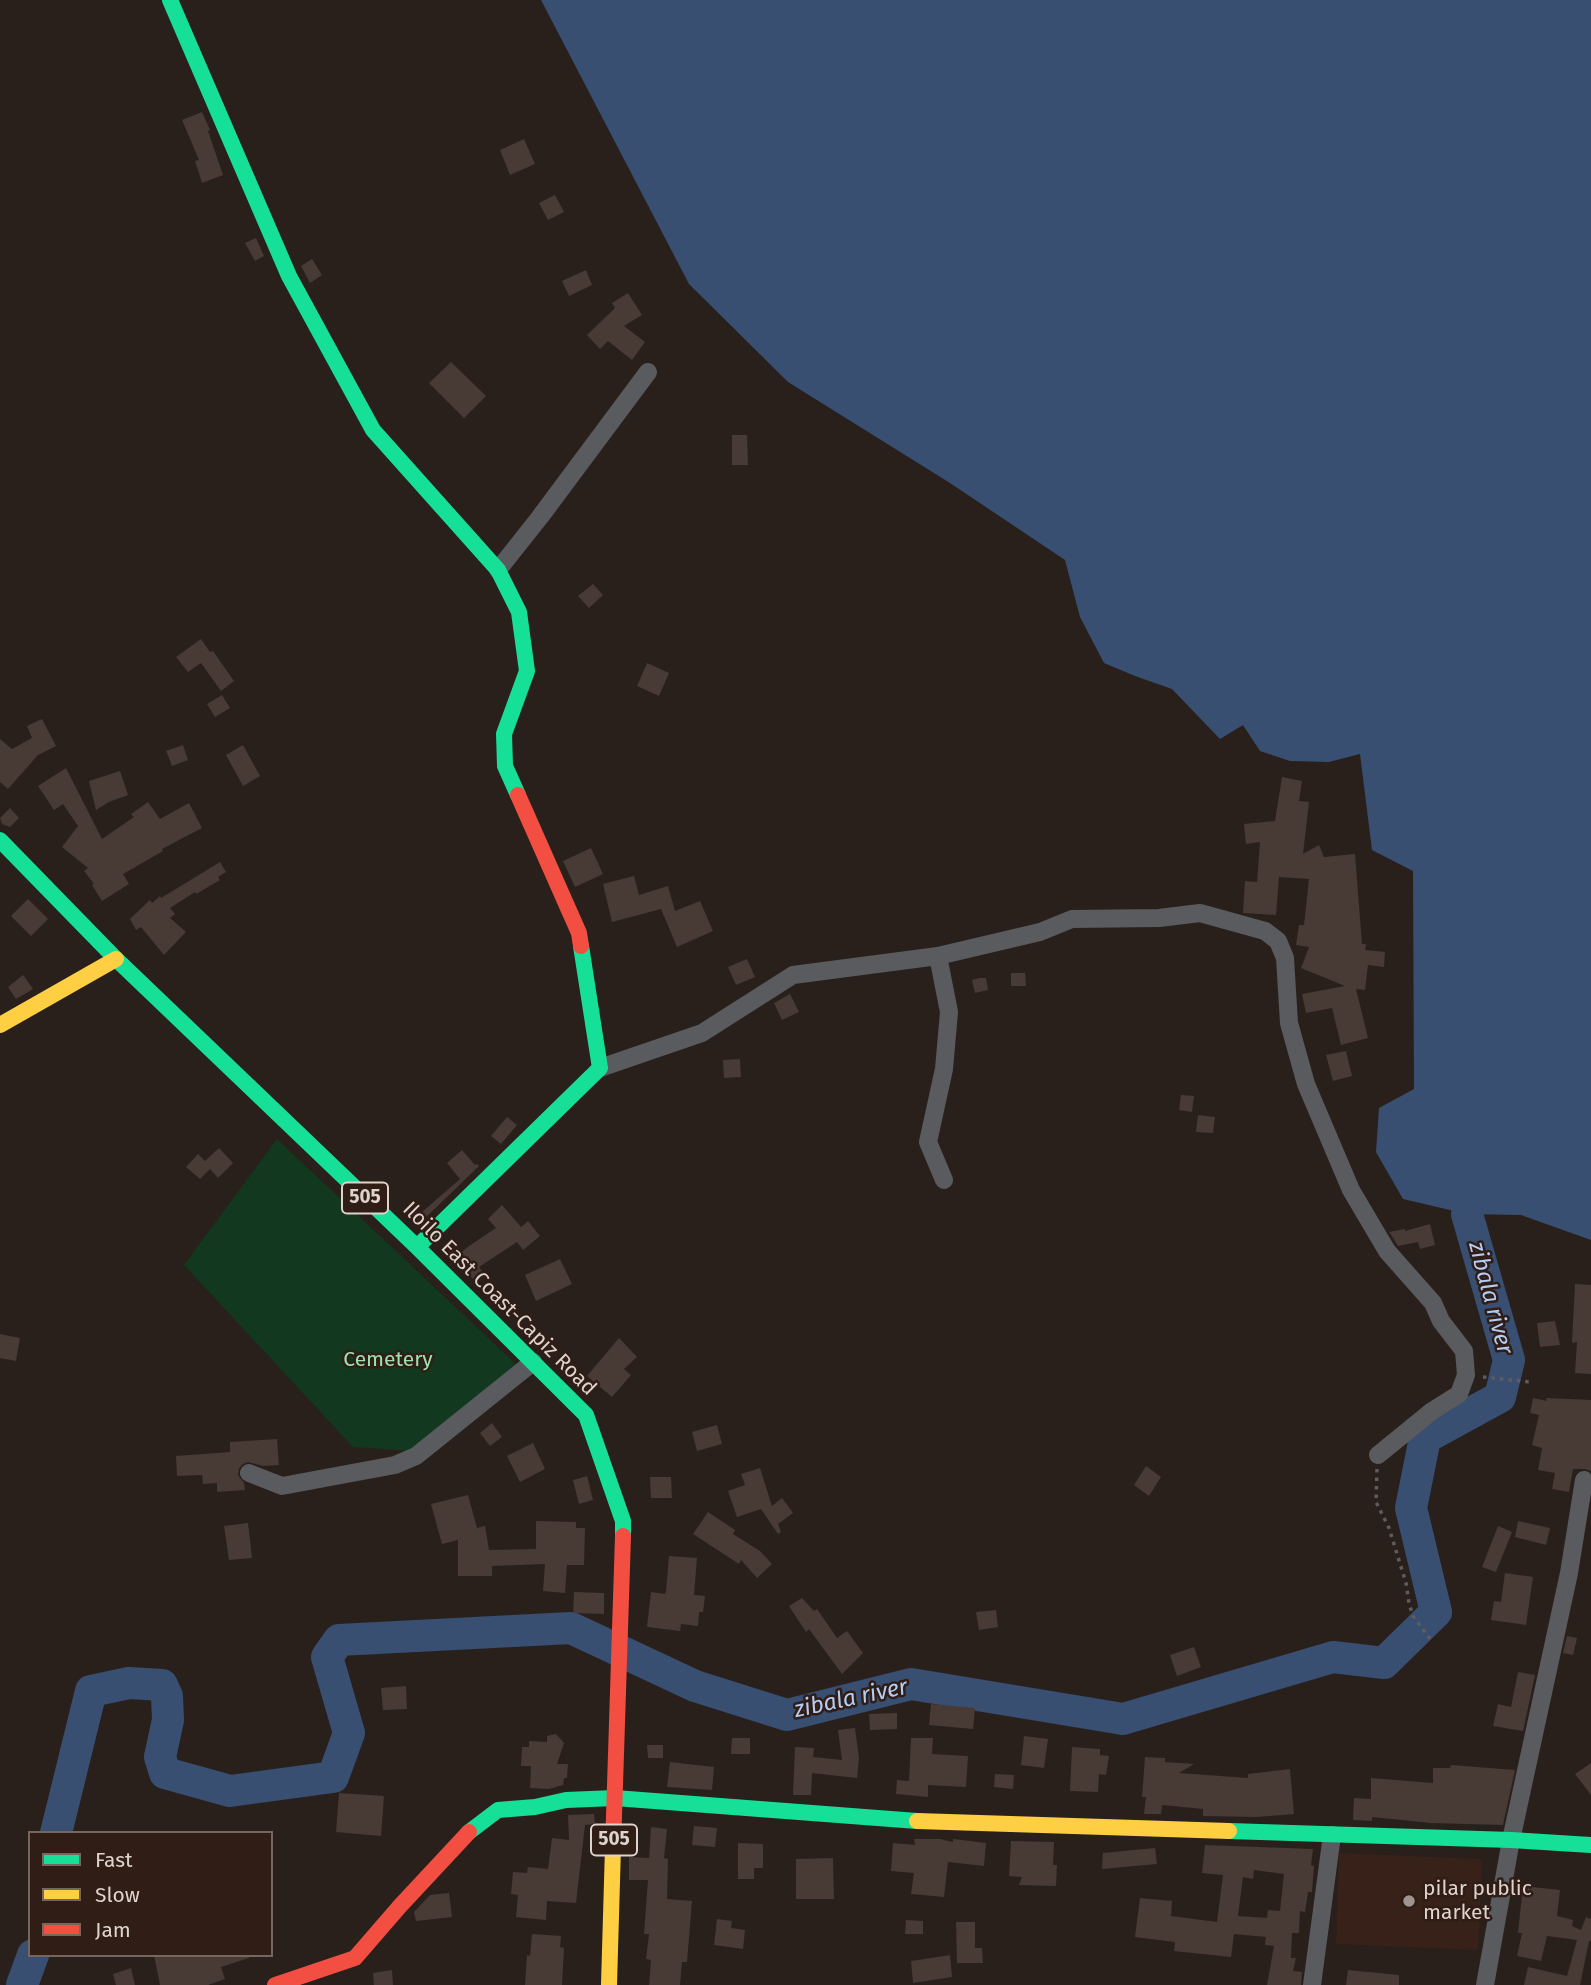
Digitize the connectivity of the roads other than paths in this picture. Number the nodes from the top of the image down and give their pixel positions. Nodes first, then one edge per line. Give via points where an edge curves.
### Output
1 (170, 0) edge
2 (648, 372) dead end
3 (498, 570) junction
4 (0, 839) edge
5 (938, 956) junction
6 (117, 959) junction
7 (0, 1025) edge
8 (600, 1068) junction
9 (944, 1180) dead end
10 (417, 1247) junction
11 (533, 1362) junction
12 (1378, 1455) road end
13 (249, 1473) dead end
14 (1584, 1480) dead end
15 (615, 1798) junction
16 (1332, 1835) junction
17 (1511, 1840) junction
18 (1591, 1845) edge
19 (275, 1985) edge
20 (610, 1985) edge
21 (1312, 1985) edge
22 (1485, 1985) edge

1 - 3 street via 289,276 373,430
2 - 3 street
3 - 8 street via 519,612 527,671 504,734 505,766 579,933
4 - 6 street, Iloilo East Coast-Capiz Road / 505
5 - 8 street via 793,975 702,1033
5 - 9 street via 949,1013 944,1069 928,1142
5 - 12 street via 1040,932 1072,919 1200,913 1265,931 1278,941 1285,958 1289,1023 1306,1083 1351,1190 1387,1251 1433,1303 1464,1351 1466,1375 1459,1394
6 - 7 street
6 - 10 street, Iloilo East Coast-Capiz Road / 505
8 - 10 street
10 - 11 street, Iloilo East Coast-Capiz Road / 505
11 - 13 street via 416,1456 394,1465 282,1486
11 - 15 street, Iloilo East Coast-Capiz Road / 505 via 586,1415 623,1521
14 - 17 street via 1569,1573
15 - 16 street via 931,1822
15 - 19 street via 498,1810 466,1835 355,1958
15 - 20 street, Iloilo East Coast-Capiz Road / 505
16 - 17 street
16 - 21 street
17 - 18 street
17 - 22 street

